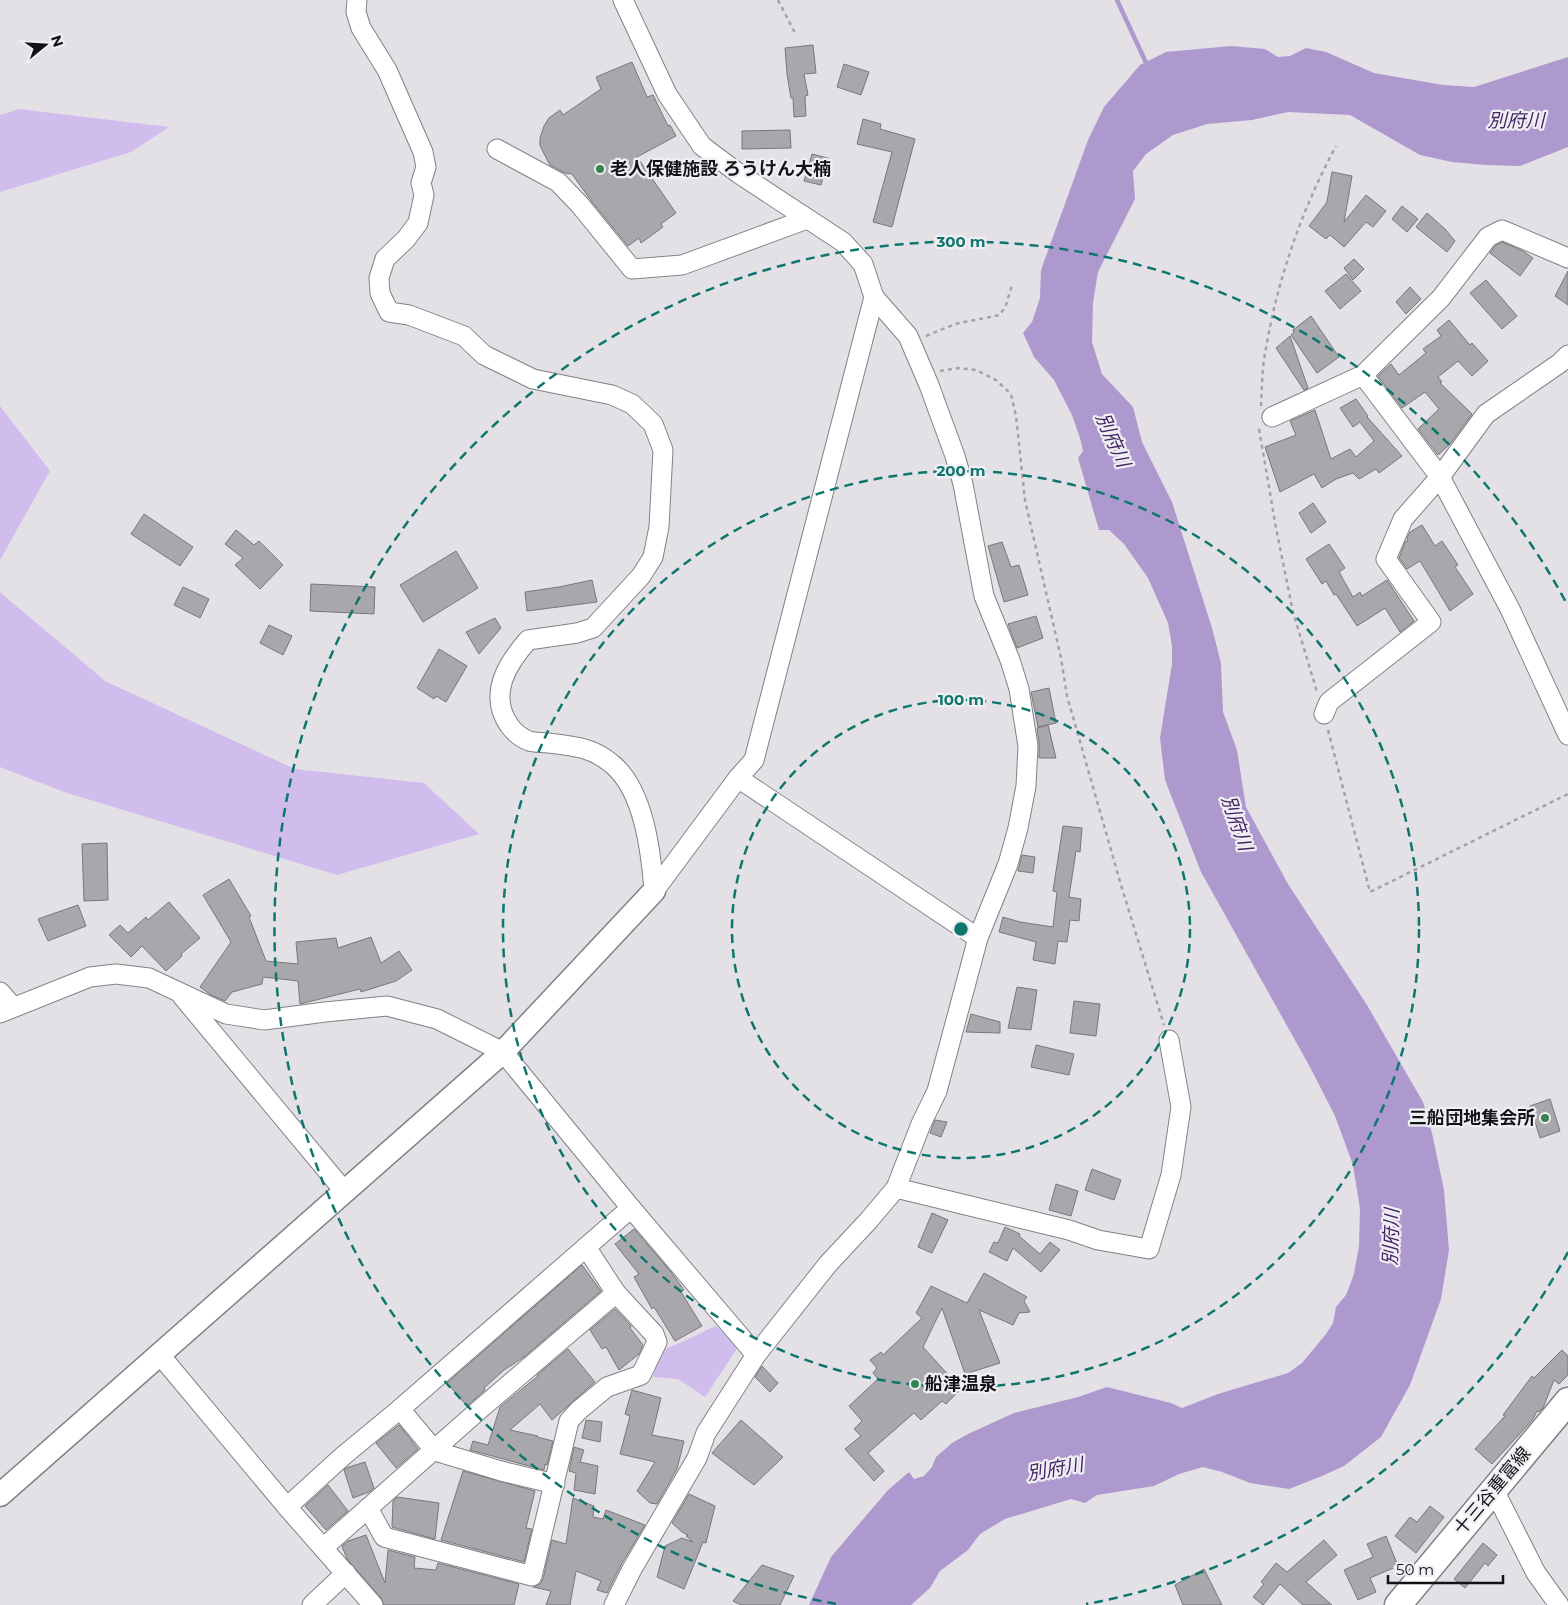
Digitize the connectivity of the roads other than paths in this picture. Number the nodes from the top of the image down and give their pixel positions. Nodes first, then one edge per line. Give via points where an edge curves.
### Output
1 (357, 0) edge
2 (622, 0) edge
3 (497, 149) dead end
4 (807, 219) junction
5 (1568, 258) edge
6 (874, 297) junction
7 (1568, 355) edge
8 (1363, 375) junction
9 (1272, 417) dead end
10 (1440, 477) junction
11 (1324, 714) road end
12 (1568, 735) edge
13 (738, 778) junction
14 (654, 892) junction
15 (978, 938) junction
16 (0, 992) edge
17 (179, 994) junction
18 (6, 1010) edge
19 (1169, 1040) road end
20 (503, 1052) junction
21 (896, 1188) junction
22 (345, 1192) junction
23 (631, 1208) junction
24 (586, 1247) junction
25 (616, 1293) junction
26 (756, 1355) junction
27 (160, 1356) junction
28 (1568, 1401) edge
29 (400, 1409) junction
30 (435, 1451) junction
31 (555, 1484) junction
32 (1494, 1490) junction
33 (0, 1495) edge
34 (287, 1507) junction
35 (368, 1508) junction
36 (323, 1548) junction
37 (346, 1574) junction
38 (312, 1605) edge
39 (374, 1605) edge
40 (614, 1605) edge
41 (1398, 1605) edge
42 (1559, 1605) edge

1 - 14 street via 356,12 361,28 387,70 423,152 426,167 418,223 385,259 379,278 380,293 389,312 408,315 464,336 484,355 533,379 612,395 632,404 653,424 663,450 659,527 653,557 641,576 593,628 528,640 503,677 499,698 503,716 514,732 529,741 591,750 613,764 628,781 644,827
2 - 4 street via 667,94 702,146
3 - 4 street via 558,182 632,269 682,264
4 - 6 street via 843,242 863,264
5 - 8 street via 1502,230 1488,237 1441,298
6 - 13 street via 754,760
6 - 15 street via 908,336 955,456 984,596 1019,689 1028,746 1026,786 1008,864
7 - 10 street via 1486,414
8 - 9 street
8 - 10 street
10 - 11 street via 1403,520 1386,559 1431,622 1328,702
10 - 12 street via 1510,609
13 - 14 street
13 - 15 street
14 - 20 street
15 - 21 street via 937,1091 920,1124
16 - 18 street
17 - 18 street via 149,978 116,974 90,977
17 - 20 street via 226,1014 264,1020 387,1006 437,1019
17 - 22 street
19 - 21 street via 1180,1107 1171,1175 1149,1249 1098,1240
20 - 22 street
20 - 23 street
21 - 26 street via 828,1264
22 - 27 street
23 - 24 street
23 - 26 street
24 - 25 street
24 - 29 street
25 - 30 street
25 - 31 street via 654,1334 657,1342 641,1376 606,1387 569,1421
26 - 40 street via 706,1433 697,1458
27 - 33 street
27 - 34 street
28 - 32 main road, 十三谷重富線
29 - 30 street
29 - 34 street
30 - 31 street
30 - 35 street
31 - 35 street via 532,1576 384,1536
32 - 41 main road, 十三谷重富線
32 - 42 street via 1536,1573
34 - 36 street
35 - 36 street
36 - 37 street
37 - 38 street
37 - 39 street

